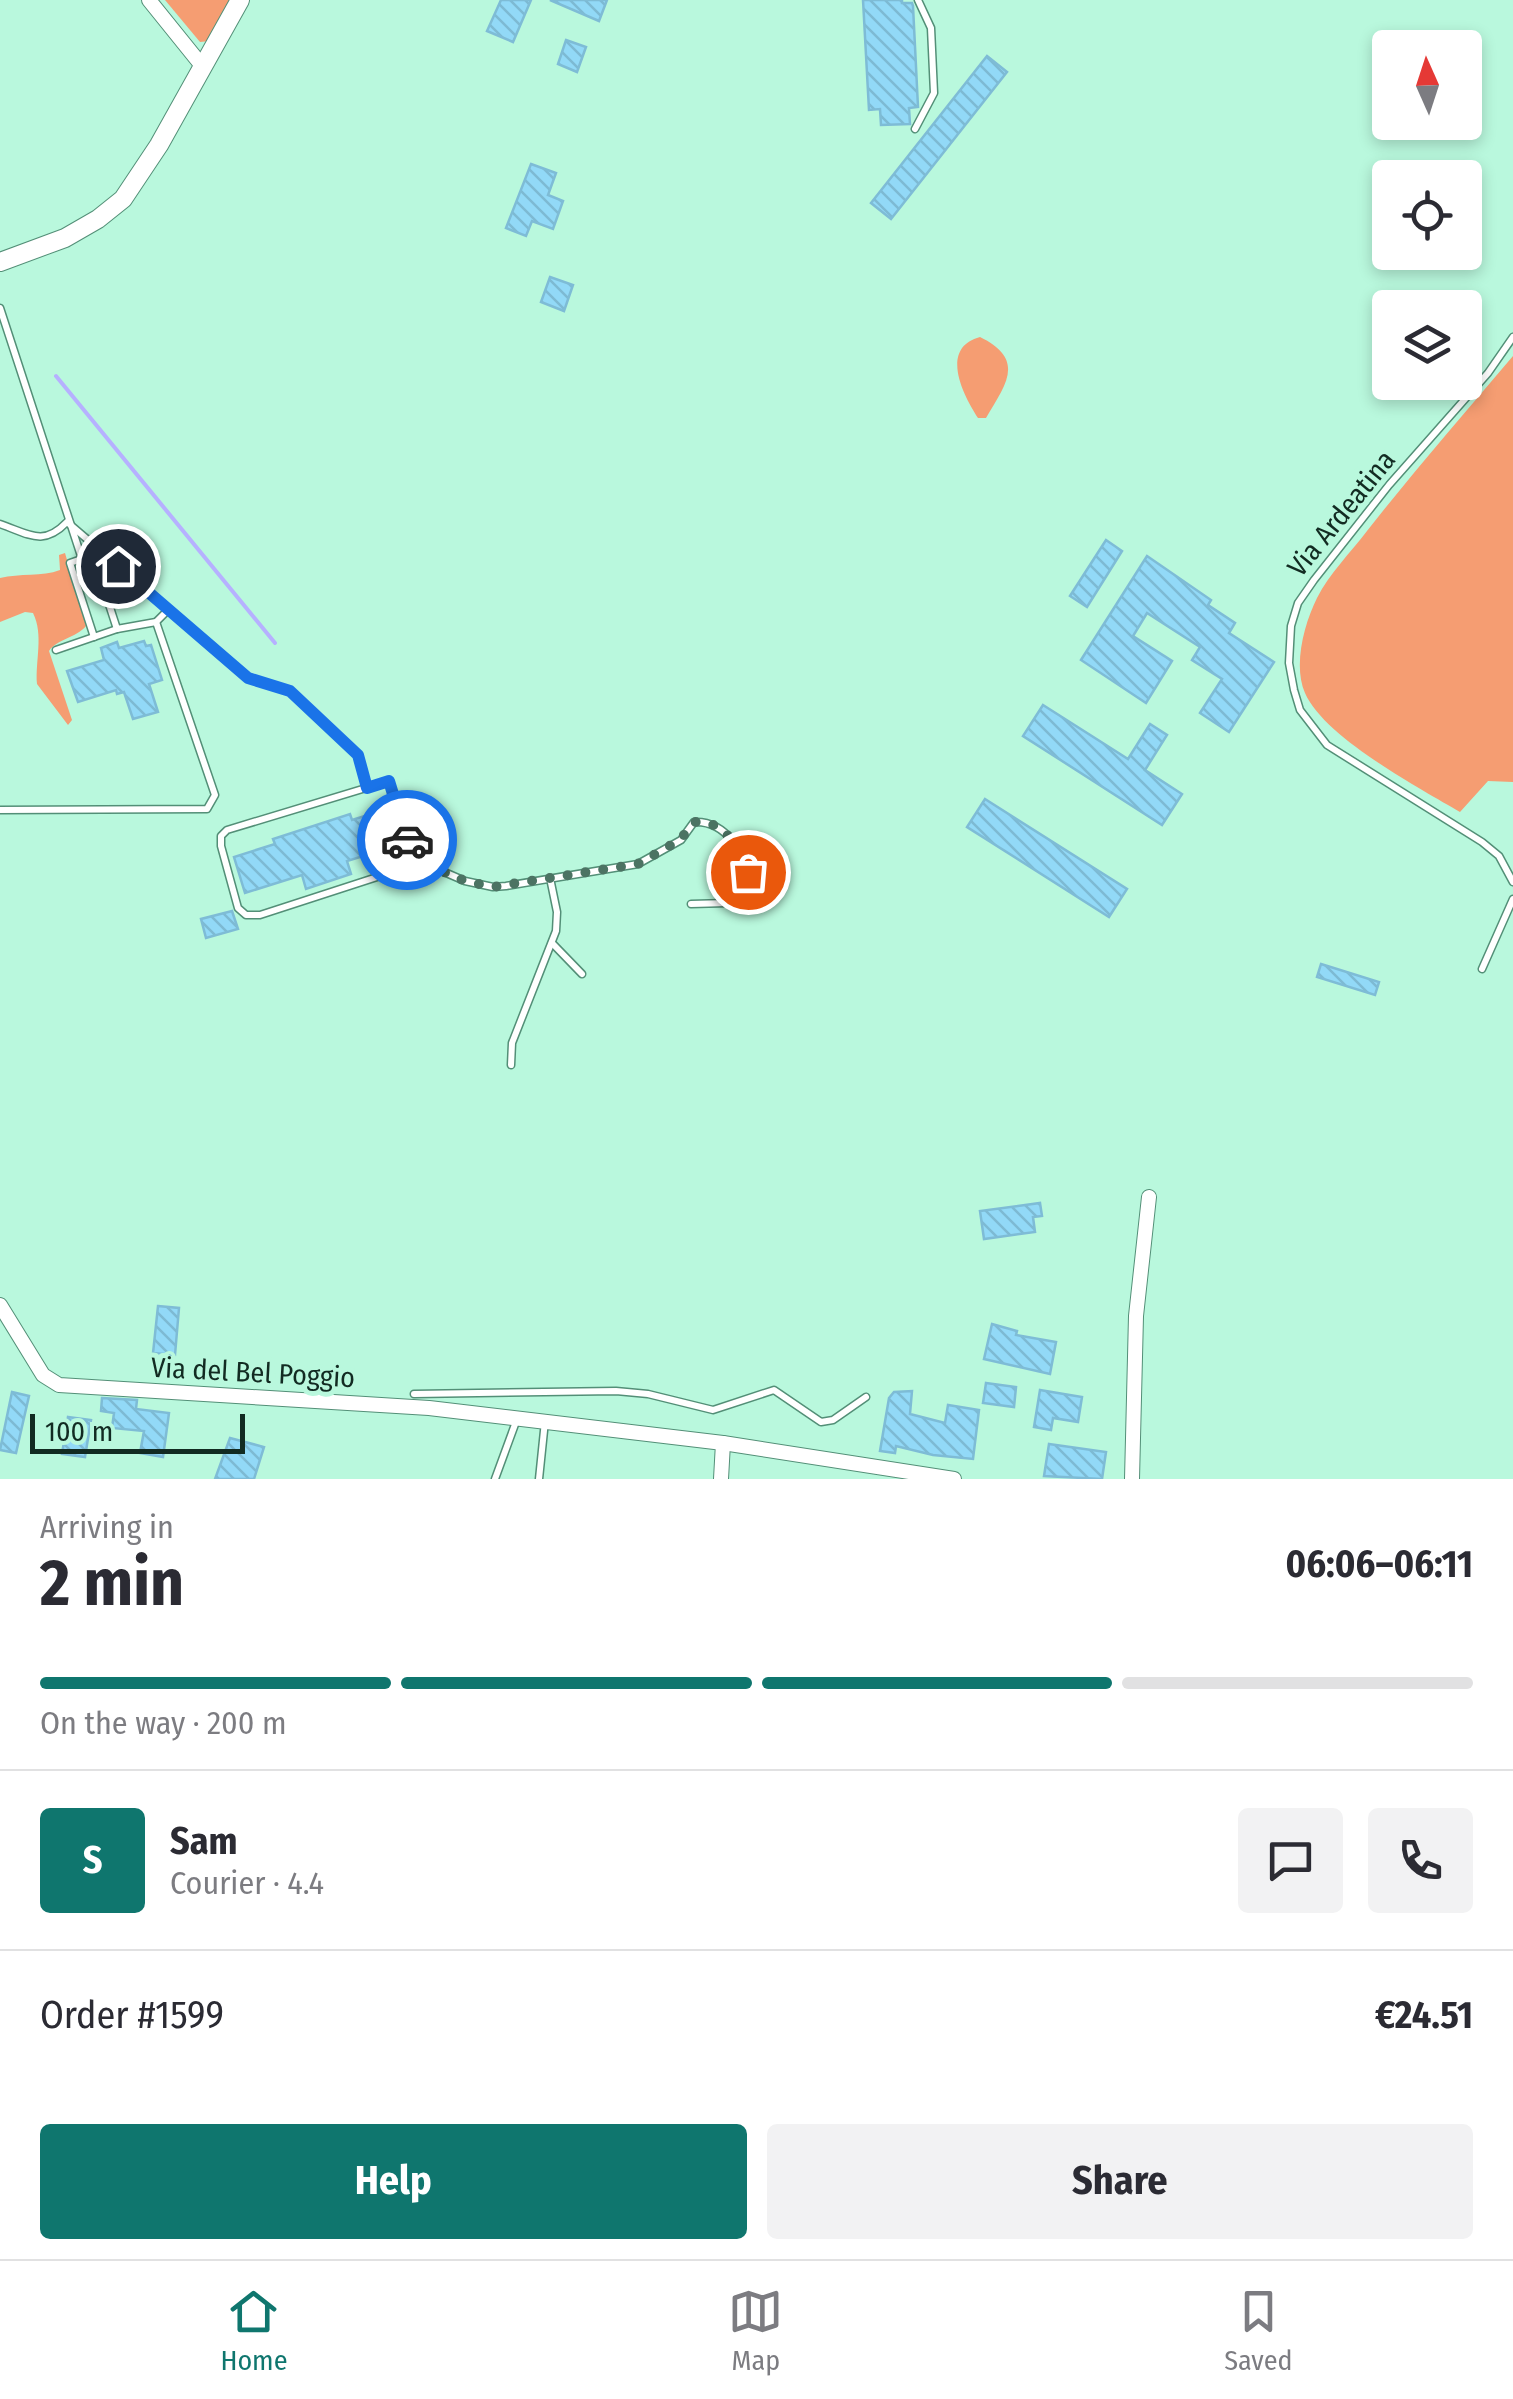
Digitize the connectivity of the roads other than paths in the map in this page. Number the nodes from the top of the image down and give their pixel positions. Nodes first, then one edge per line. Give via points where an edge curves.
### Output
1 (149, 0) edge
2 (240, 0) edge
3 (918, 0) edge
4 (202, 68) junction
5 (915, 128) dead end
6 (0, 262) edge
7 (0, 308) edge
8 (1513, 337) edge
9 (67, 522) junction
10 (0, 524) edge
11 (82, 559) junction
12 (168, 609) junction
13 (156, 622) junction
14 (117, 629) junction
15 (94, 637) junction
16 (56, 650) dead end
17 (367, 788) junction
18 (0, 810) edge
19 (414, 859) junction
20 (550, 878) junction
21 (1513, 882) edge
22 (1513, 899) edge
23 (691, 904) dead end
24 (552, 943) junction
25 (1482, 969) dead end
26 (582, 974) dead end
27 (511, 1065) dead end
28 (1148, 1197) dead end
29 (0, 1305) edge
30 (414, 1394) dead end
31 (866, 1397) dead end
32 (518, 1416) junction
33 (545, 1420) junction
34 (722, 1442) junction
35 (496, 1479) edge
36 (539, 1479) edge
37 (721, 1479) edge
38 (954, 1479) edge
39 (1132, 1479) edge

1 - 4 street
2 - 4 street
3 - 5 lane via 931,28 934,94
4 - 6 street via 123,199 65,238
7 - 9 lane
8 - 21 lane, Via Ardeatina via 1298,603 1288,664 1300,710 1327,745 1482,842
9 - 10 lane via 44,538
9 - 11 lane
9 - 12 lane
11 - 14 lane via 93,556
11 - 15 lane via 70,563
12 - 13 lane
12 - 17 lane via 248,678 290,691 358,755
13 - 14 lane
13 - 18 lane via 215,796 212,805
14 - 15 lane
15 - 16 lane
17 - 19 lane via 389,781
17 - 19 lane via 227,830 220,846 238,908 260,915 411,866
19 - 20 lane via 493,887
20 - 23 lane via 638,864 704,821 734,842 763,902
20 - 24 lane via 557,912
22 - 25 lane
24 - 26 lane
24 - 27 lane via 512,1042
28 - 39 street via 1136,1316
29 - 32 street, Via del Bel Poggio via 42,1376 59,1385
30 - 31 lane via 616,1391 712,1410 774,1390 821,1422
32 - 33 street, Via del Bel Poggio
32 - 35 lane
33 - 34 street, Via del Bel Poggio
33 - 36 lane
34 - 37 street
34 - 38 street, Via del Bel Poggio

